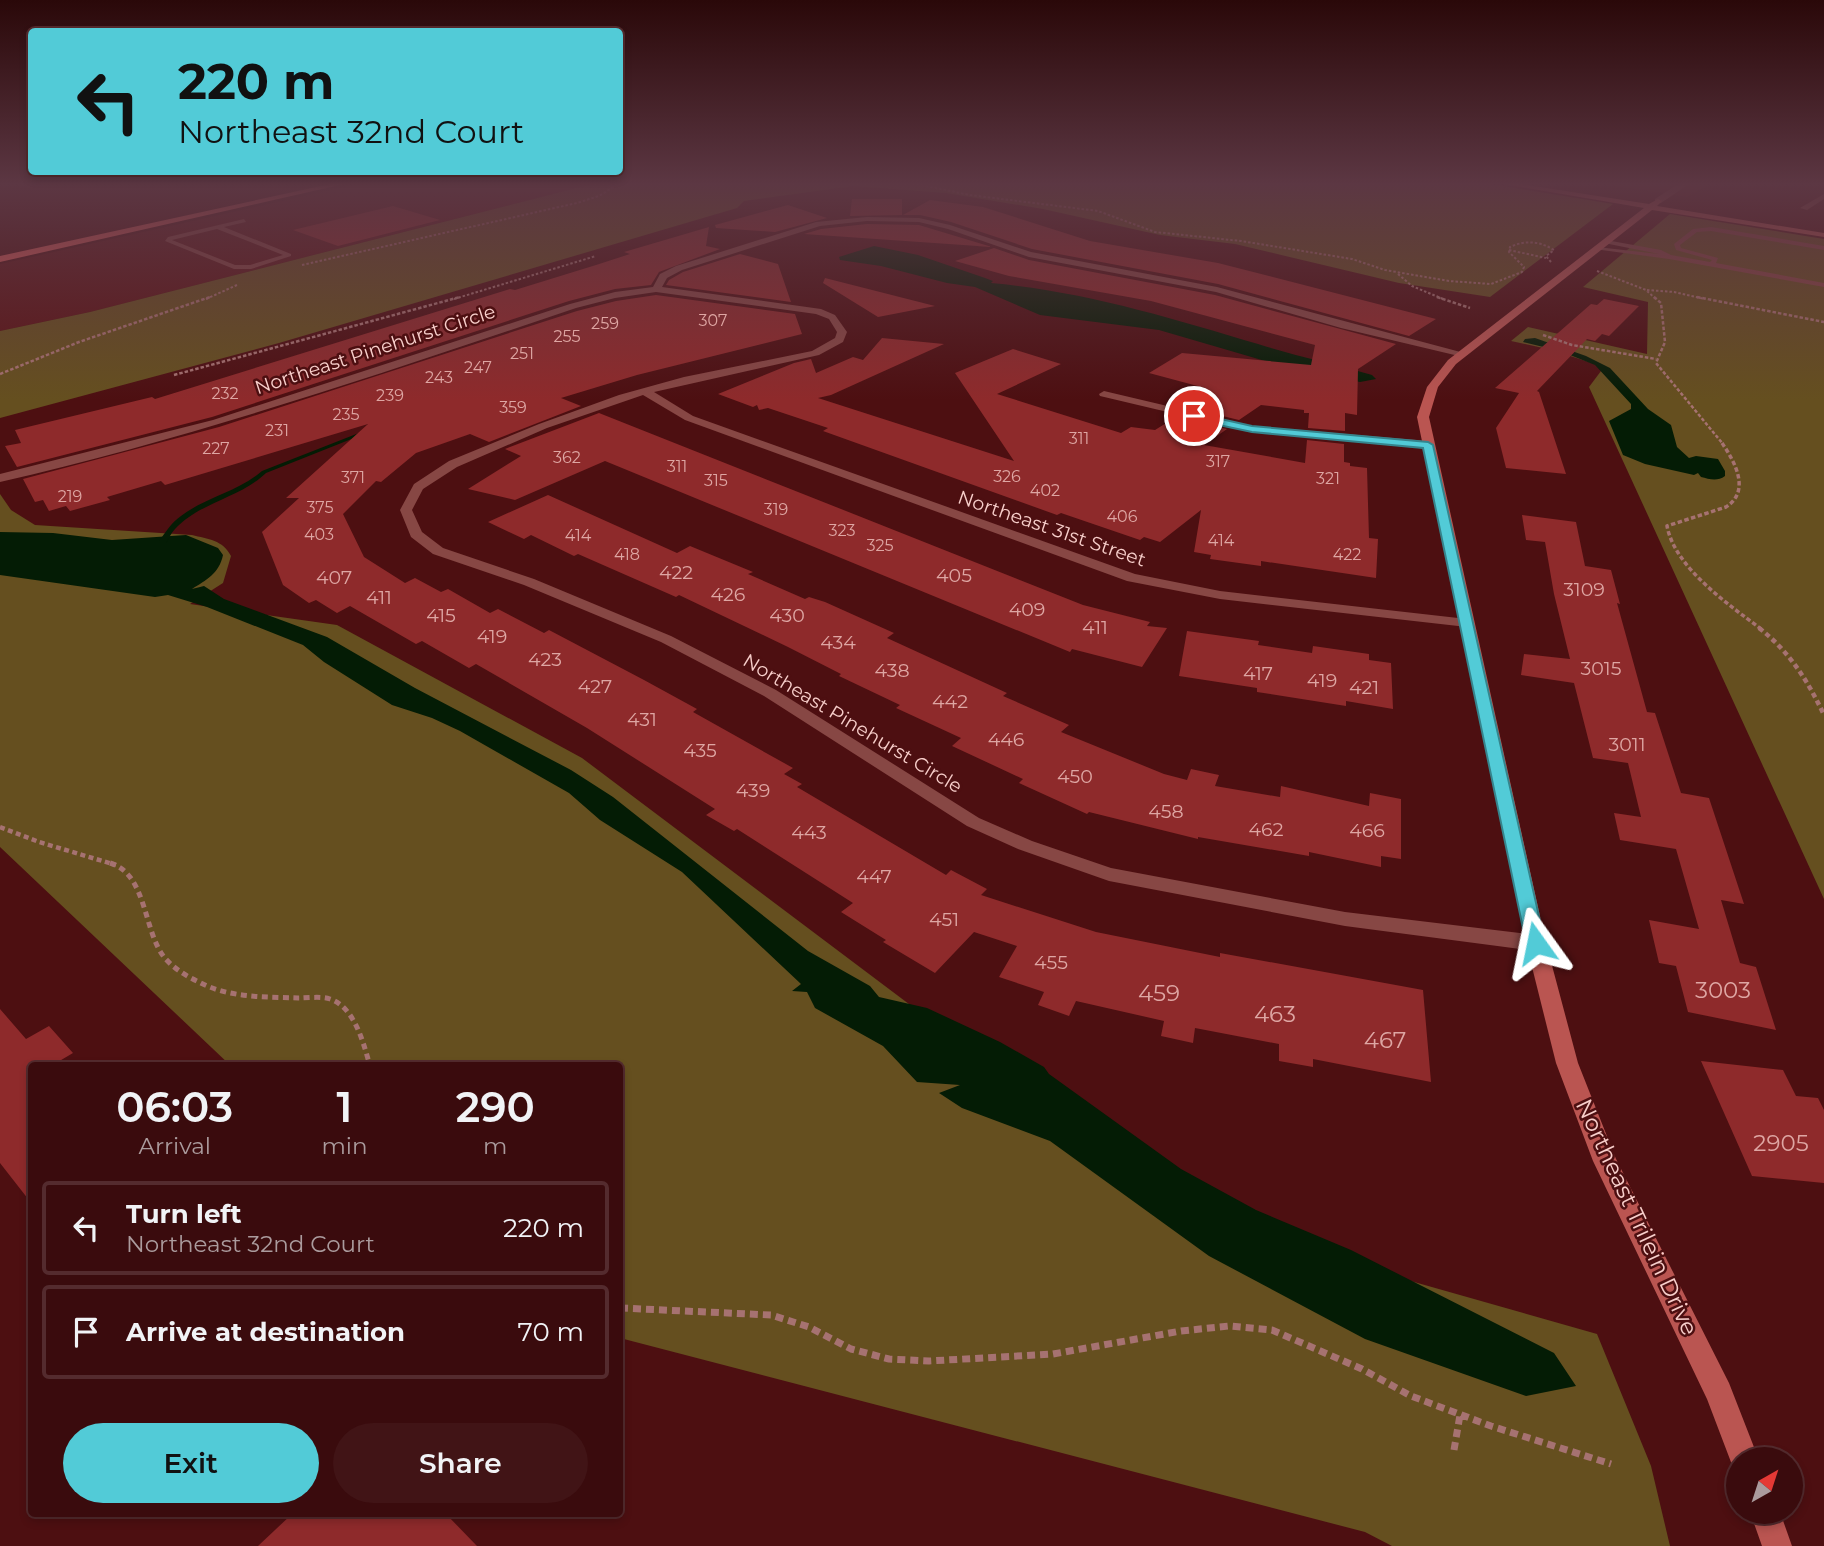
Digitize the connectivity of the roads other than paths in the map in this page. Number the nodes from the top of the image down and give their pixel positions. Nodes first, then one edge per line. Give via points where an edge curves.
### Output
1 (206, 256) edge
2 (285, 256) edge
3 (715, 256) edge
4 (1038, 256) edge
5 (1587, 256) edge
6 (1668, 256) edge
7 (1705, 256) edge
8 (1712, 265) junction
9 (1824, 285) edge
10 (656, 289) junction
11 (1462, 354) junction
12 (645, 391) junction
13 (1104, 394) dead end
14 (1428, 445) junction
15 (0, 478) edge
16 (1467, 623) junction
17 (1536, 943) junction
18 (1740, 1447) edge
19 (1769, 1524) edge
20 (1777, 1546) edge

1 - 2 lane via 234,267 251,267
3 - 10 street via 663,276
4 - 11 street via 1200,286
5 - 11 street, Northeast Trilein Drive
6 - 8 lane
7 - 8 lane via 1716,259
8 - 9 lane
10 - 12 street, Northeast Pinehurst Circle via 802,307 832,317 842,332 839,340 815,353
10 - 15 street, Northeast Pinehurst Circle via 573,306 228,420
11 - 14 street, Northeast Trilein Drive via 1428,391 1423,417
12 - 16 street, Northeast 31st Street via 689,418 1132,578 1220,595
12 - 17 street, Northeast Pinehurst Circle via 543,426 453,464 418,487 406,510 416,534 438,551 529,582 666,639 770,693 973,822 1025,845 1109,874 1345,919
13 - 14 street via 1252,429
14 - 16 street, Northeast Trilein Drive
16 - 17 street, Northeast Trilein Drive
17 - 18 street, Northeast Trilein Drive via 1567,1063 1605,1161 1719,1393
19 - 20 street

